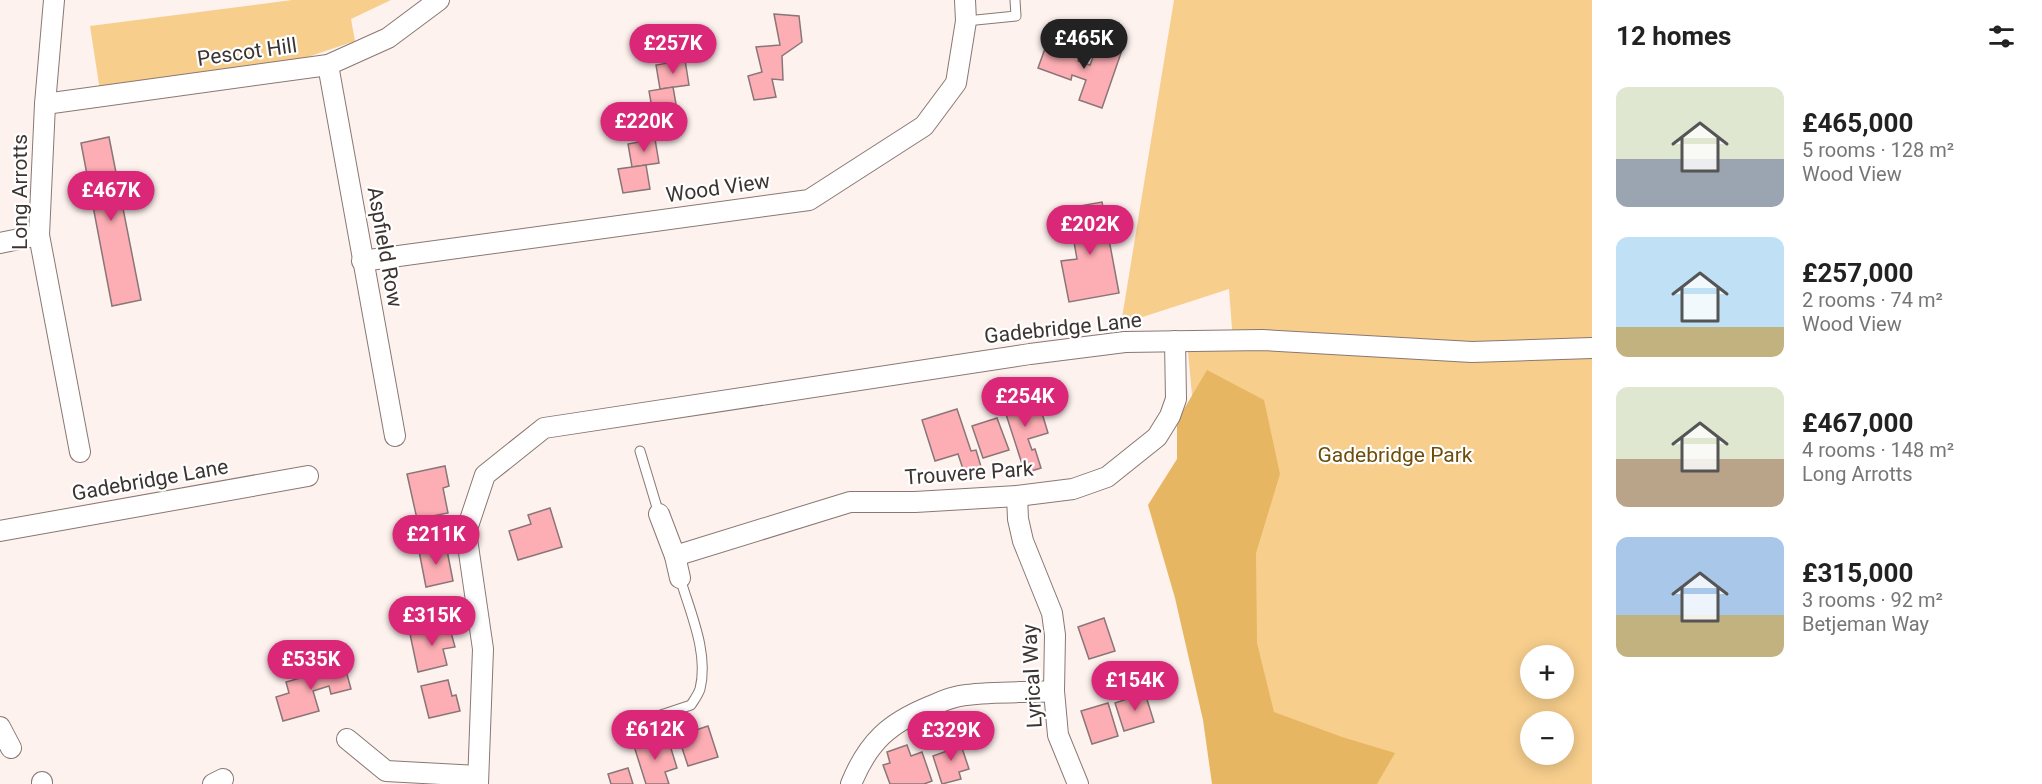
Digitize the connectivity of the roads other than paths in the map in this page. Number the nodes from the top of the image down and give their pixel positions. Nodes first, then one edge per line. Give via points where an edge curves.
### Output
1 (54, 0) edge
2 (439, 0) edge
3 (965, 0) edge
4 (1015, 0) edge
5 (966, 21) junction
6 (328, 65) junction
7 (45, 104) junction
8 (39, 235) junction
9 (0, 243) edge
10 (362, 261) junction
11 (1174, 341) junction
12 (1592, 348) edge
13 (395, 436) dead end
14 (640, 451) dead end
15 (81, 452) dead end
16 (308, 476) dead end
17 (1017, 496) junction
18 (659, 514) joint
19 (0, 531) edge
20 (675, 556) junction
21 (680, 578) joint
22 (1054, 691) junction
23 (652, 718) dead end
24 (0, 727) edge
25 (347, 739) dead end
26 (11, 748) dead end
27 (478, 780) edge
28 (851, 784) edge
29 (1078, 784) edge

1 - 7 street, Long Arrotts
2 - 6 street, Pescot Hill via 388,38
3 - 5 street, Wood View
4 - 5 lane via 1016,16
5 - 10 street, Wood View via 956,83 924,126 809,200
6 - 7 street, Pescot Hill
6 - 10 street, Aspfield Row
7 - 8 street, Long Arrotts
8 - 9 street
8 - 15 street, Long Arrotts
10 - 13 street, Aspfield Row
11 - 12 street, Gadebridge Lane via 1262,340 1472,352
11 - 17 street, Trouvere Park via 1176,399 1157,437 1107,477 1073,489
11 - 27 street, Gadebridge Lane via 1125,342 1030,354 544,428 485,475 466,532 483,649
14 - 18 lane
16 - 19 street, Gadebridge Lane
17 - 20 street, Trouvere Park via 850,502
17 - 22 street, Lyrical Way via 1023,541 1052,613
18 - 20 street
20 - 21 street
21 - 23 lane via 701,651 700,691 691,705
22 - 28 street via 963,695 910,714 875,740
22 - 29 street, Lyrical Way via 1058,735
24 - 26 street
25 - 27 street via 386,771

